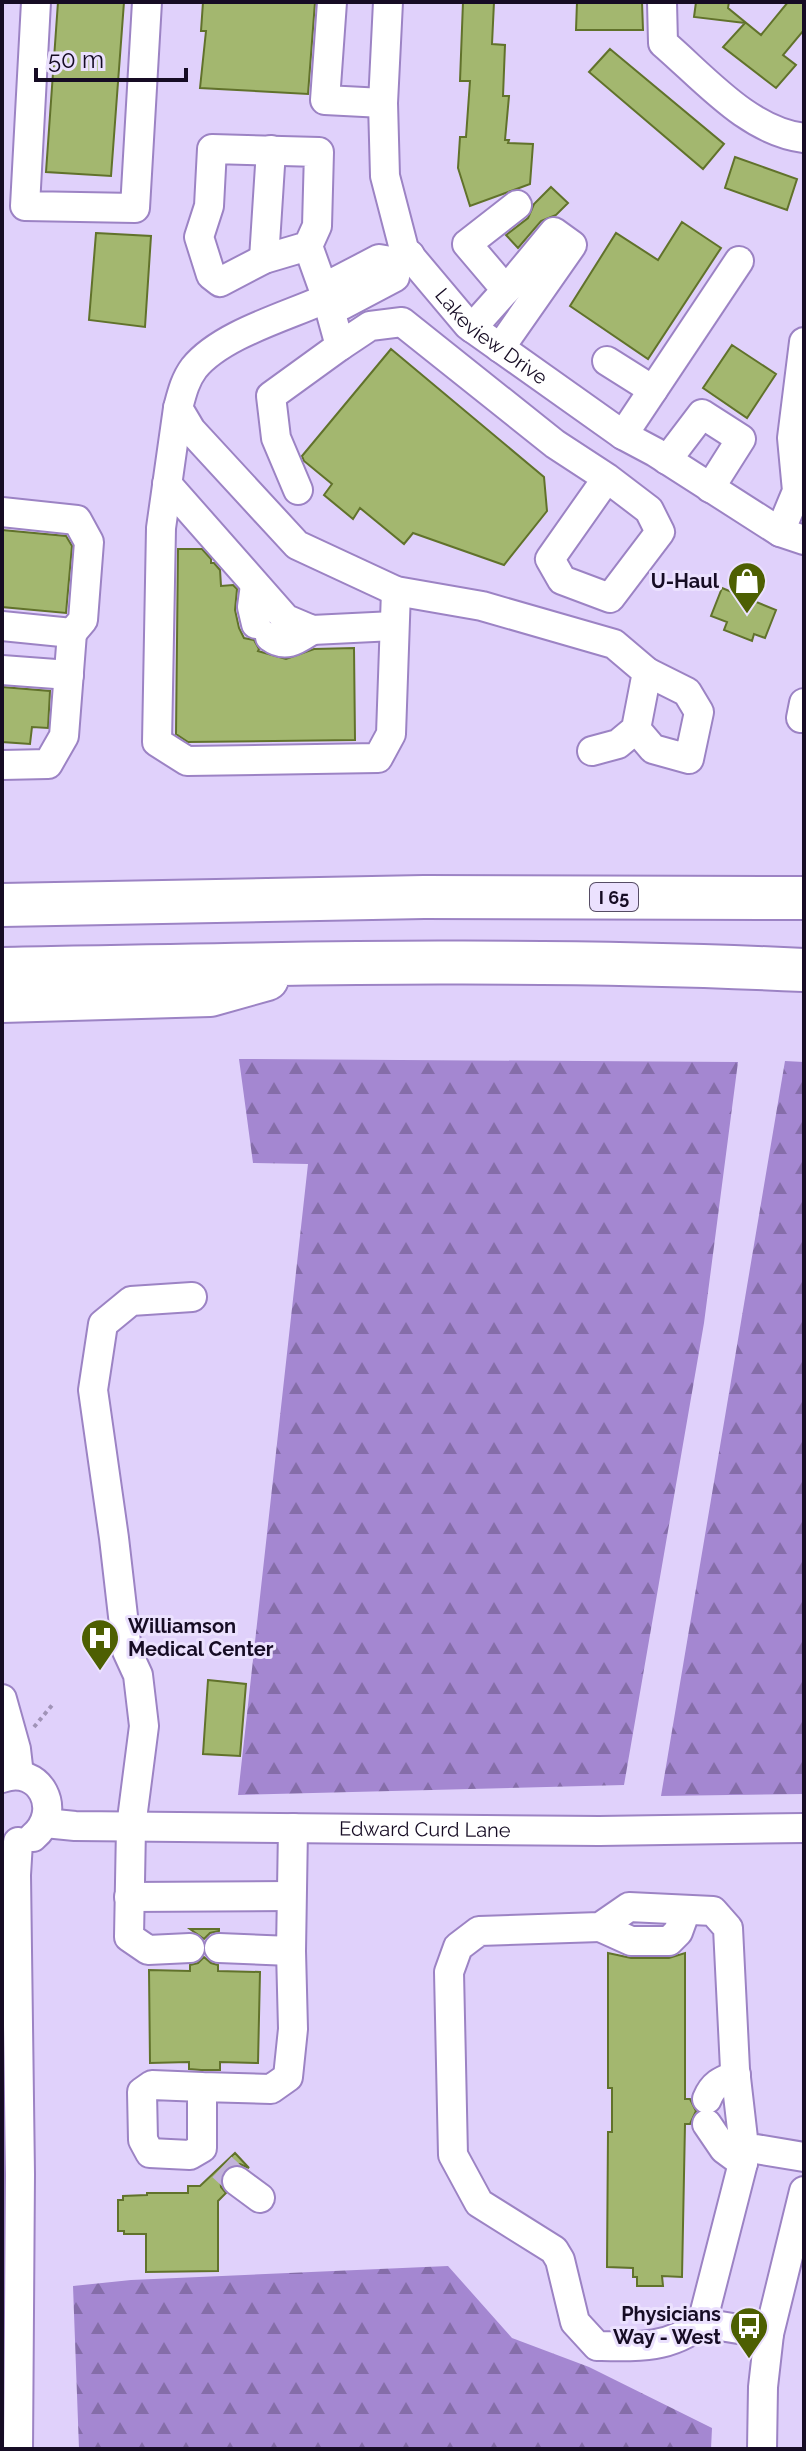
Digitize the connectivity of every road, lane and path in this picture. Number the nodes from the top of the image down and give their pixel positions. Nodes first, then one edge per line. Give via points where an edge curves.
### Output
1 (36, 2) edge
2 (147, 2) edge
3 (332, 2) edge
4 (388, 2) edge
5 (662, 2) edge
6 (383, 103) junction
7 (804, 138) edge
8 (271, 150) junction
9 (517, 205) dead end
10 (308, 246) junction
11 (403, 258) junction
12 (264, 259) junction
13 (739, 261) dead end
14 (506, 290) junction
15 (334, 295) junction
16 (472, 328) junction
17 (804, 342) edge
18 (340, 346) junction
19 (500, 348) junction
20 (607, 361) dead end
21 (653, 390) junction
22 (568, 396) junction
23 (178, 408) junction
24 (541, 433) junction
25 (623, 435) junction
26 (667, 460) junction
27 (607, 478) dead end
28 (167, 484) junction
29 (710, 488) junction
30 (298, 490) dead end
31 (801, 491) edge
32 (2, 512) edge
33 (792, 536) edge
34 (255, 585) junction
35 (396, 591) junction
36 (2, 626) edge
37 (394, 626) junction
38 (312, 630) junction
39 (72, 633) junction
40 (2, 670) edge
41 (647, 672) junction
42 (69, 675) junction
43 (636, 729) junction
44 (592, 751) dead end
45 (2, 765) edge
46 (2, 885) edge
47 (237, 898) junction
48 (804, 898) edge
49 (2, 905) edge
50 (330, 962) junction
51 (2, 969) edge
52 (804, 970) edge
53 (2, 1001) edge
54 (192, 1297) dead end
55 (2, 1699) edge
56 (11, 1777) edge
57 (45, 1823) junction
58 (131, 1827) junction
59 (293, 1828) junction
60 (804, 1828) edge
61 (10, 1841) edge
62 (291, 1896) junction
63 (129, 1897) junction
64 (190, 1948) dead end
65 (219, 1948) dead end
66 (291, 1951) junction
67 (10, 1956) edge
68 (736, 2075) junction
69 (202, 2087) junction
70 (743, 2155) junction
71 (804, 2157) edge
72 (804, 2191) edge
73 (11, 2307) edge
74 (702, 2323) junction
75 (769, 2334) junction
76 (18, 2449) edge
77 (762, 2449) edge

1 - 2 street via 25,206 135,208
3 - 6 street via 325,100
4 - 6 street, Lakeview Drive
5 - 7 street via 663,43 754,121
6 - 11 street, Lakeview Drive via 385,176
8 - 10 street via 319,152 317,226
8 - 12 street
8 - 12 street via 212,149 209,206 199,237 211,275 220,282
9 - 14 street via 467,244
10 - 12 street
10 - 15 street
11 - 15 street via 379,259
11 - 16 street, Lakeview Drive
13 - 21 street
14 - 16 street
14 - 19 street via 554,232 572,245
15 - 18 street
15 - 23 street via 227,342 196,366
16 - 19 street, Lakeview Drive
17 - 31 street via 792,438
18 - 24 street via 370,326 402,322
18 - 30 street via 271,396 276,438
19 - 22 street, Lakeview Drive
20 - 21 street
21 - 25 street
22 - 24 street
22 - 25 street, Lakeview Drive
23 - 28 street
23 - 35 street via 191,430 297,545
24 - 27 street
25 - 26 street, Lakeview Drive
26 - 29 street, Lakeview Drive
26 - 29 street via 702,414 741,439
28 - 34 street
28 - 37 street via 161,528 157,742 187,761 378,758 391,734
29 - 33 street, Lakeview Drive
31 - 33 street
32 - 39 street via 77,520 89,542 83,620
34 - 38 street via 286,619
34 - 38 street via 252,607 263,631 277,642 294,643
35 - 37 street
35 - 41 street via 482,606 614,644
36 - 39 street
37 - 38 street
39 - 42 street
40 - 42 street
41 - 43 street
41 - 43 street via 687,692 699,712 689,759 653,749
42 - 45 street via 64,736 48,764
43 - 44 street via 618,744
46 - 47 highway
47 - 48 highway, I 65
47 - 49 highway, I 65
50 - 51 highway
50 - 52 highway
50 - 53 highway via 210,995
54 - 58 street via 131,1301 103,1324 93,1390 127,1651 138,1675 144,1726
55 - 56 street via 13,1735
56 - 57 street via 31,1779 41,1787 49,1811
57 - 58 street, Edward Curd Lane
57 - 61 street via 34,1836
58 - 59 street, Edward Curd Lane
58 - 63 street
59 - 60 street, Edward Curd Lane
59 - 62 street
61 - 67 street
62 - 63 street
62 - 66 street
63 - 64 street via 129,1937 148,1950
65 - 66 street
66 - 69 street via 288,2077 271,2089
67 - 73 street
68 - 70 street
68 - 70 street via 711,2088 707,2112 724,2149
68 - 74 street via 728,1928 713,1911 629,1907 600,1927 479,1931 458,1947 449,1972 453,2155 479,2203 554,2250 575,2322 597,2346 647,2347 685,2337
69 - 69 street via 230,2173 190,2155 150,2153 143,2140 142,2092 152,2085
70 - 71 street
70 - 74 street
72 - 75 street
73 - 76 street
74 - 75 street
75 - 77 street

